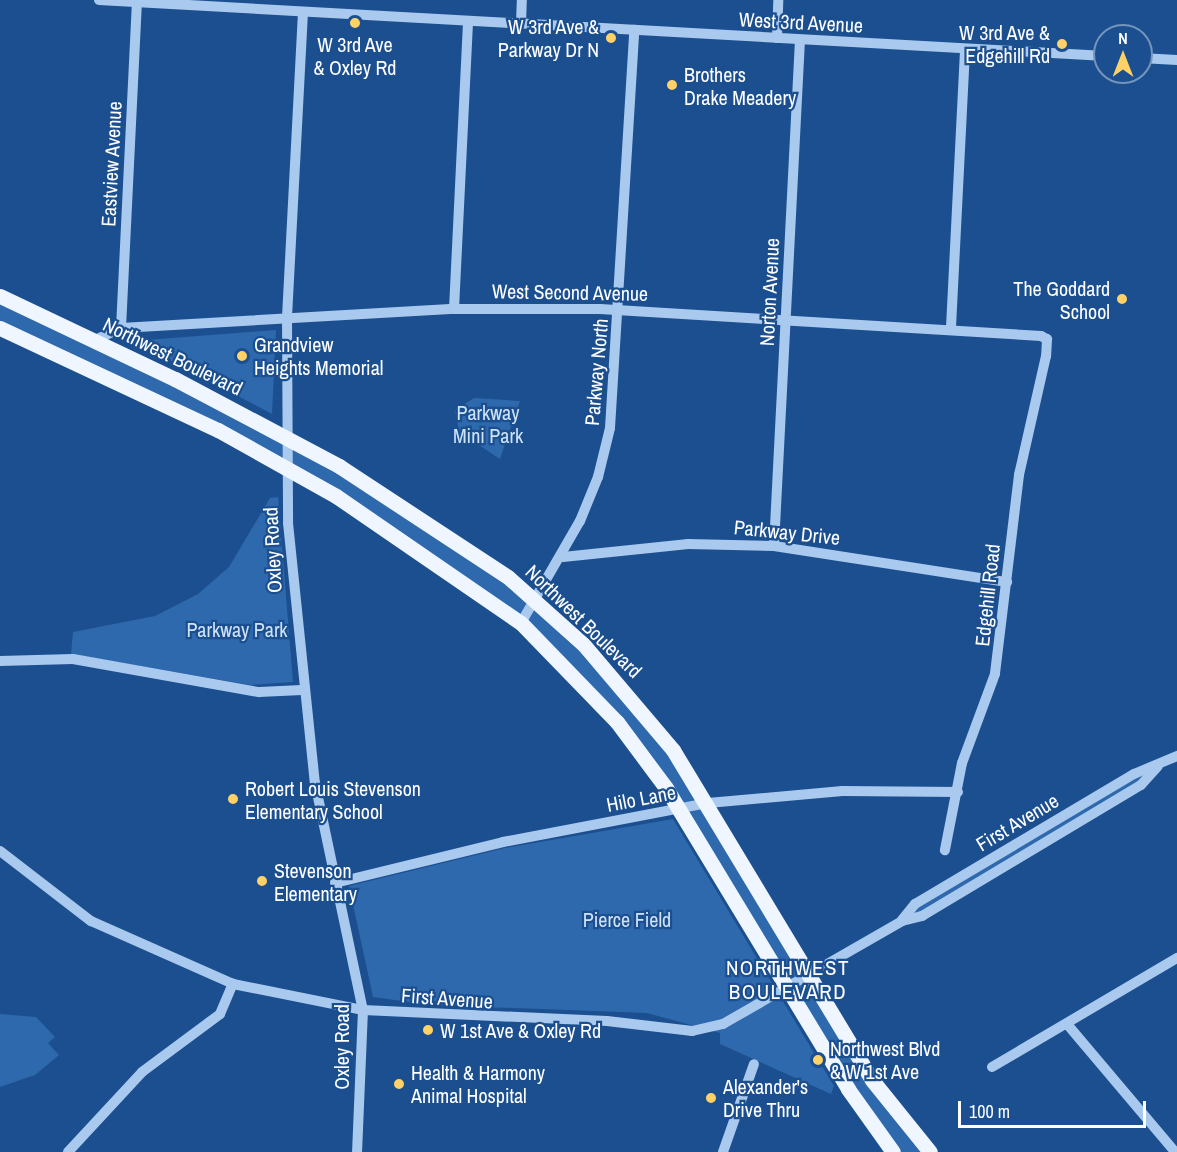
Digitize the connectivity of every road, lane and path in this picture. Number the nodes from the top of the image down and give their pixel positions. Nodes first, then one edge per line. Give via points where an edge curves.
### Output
1 (99, 0) edge
2 (522, 0) edge
3 (778, 0) edge
4 (137, 2) junction
5 (166, 2) edge
6 (266, 5) edge
7 (303, 12) junction
8 (468, 21) junction
9 (521, 24) junction
10 (634, 30) junction
11 (777, 38) junction
12 (800, 40) junction
13 (965, 49) junction
14 (1093, 55) edge
15 (1153, 59) edge
16 (1177, 60) edge
17 (0, 296) edge
18 (454, 309) junction
19 (620, 310) junction
20 (288, 317) junction
21 (786, 318) junction
22 (951, 327) junction
23 (0, 328) edge
24 (121, 328) junction
25 (1047, 339) joint
26 (93, 341) junction
27 (288, 437) junction
28 (288, 469) junction
29 (774, 546) junction
30 (563, 557) junction
31 (1007, 582) junction
32 (537, 602) junction
33 (521, 624) junction
34 (0, 661) edge
35 (302, 690) junction
36 (1177, 756) edge
37 (958, 792) junction
38 (708, 804) junction
39 (678, 810) junction
40 (945, 850) dead end
41 (0, 851) edge
42 (335, 883) junction
43 (1177, 958) edge
44 (809, 975) junction
45 (233, 984) junction
46 (787, 988) junction
47 (363, 1010) junction
48 (1067, 1024) junction
49 (754, 1064) dead end
50 (992, 1067) dead end
51 (68, 1152) edge
52 (357, 1152) edge
53 (723, 1152) edge
54 (893, 1152) edge
55 (930, 1152) edge
56 (1175, 1152) edge

1 - 4 street, West 3rd Avenue
2 - 9 street
3 - 11 street
4 - 5 street, West 3rd Avenue
4 - 24 street, Eastview Avenue
5 - 6 street, West 3rd Avenue
6 - 7 street, West 3rd Avenue
7 - 8 street, West 3rd Avenue
7 - 20 street, Oxley Road
8 - 9 street, West 3rd Avenue
8 - 18 street
9 - 10 street, West 3rd Avenue
10 - 11 street, West 3rd Avenue
10 - 19 street, Parkway North
11 - 12 street, West 3rd Avenue
12 - 13 street, West 3rd Avenue
12 - 21 street, Norton Avenue
13 - 14 street, West 3rd Avenue
13 - 22 street
15 - 16 street
17 - 26 main road, Northwest Boulevard
18 - 19 street, West Second Avenue
18 - 20 street, West Second Avenue
19 - 21 street, West Second Avenue
19 - 30 street, Parkway North via 604,453
20 - 24 street, West Second Avenue
20 - 27 street, Oxley Road
21 - 22 street, West Second Avenue
21 - 29 street, Norton Avenue
22 - 25 street, West Second Avenue via 1018,330
23 - 28 main road via 218,430
24 - 26 street, West Second Avenue
25 - 31 street, Edgehill Road via 1018,475
26 - 27 main road, Northwest Boulevard
27 - 28 street, Oxley Road
27 - 32 main road, Northwest Boulevard via 427,522
28 - 33 main road via 446,567
28 - 35 street, Oxley Road
29 - 30 street, Parkway Drive via 688,544
29 - 31 street, Parkway Drive
30 - 32 street, Parkway North
31 - 37 street, Edgehill Road via 995,674 962,763
32 - 33 street, Parkway North
32 - 38 main road, Northwest Boulevard via 633,697
33 - 39 main road via 617,722
34 - 35 street via 73,659 259,693
35 - 42 street, Oxley Road
36 - 44 street, First Avenue via 1134,774 915,904 902,921
37 - 38 street, Hilo Lane via 842,791
37 - 40 street, Edgehill Road
38 - 39 street, Hilo Lane
38 - 44 main road, Northwest Boulevard
39 - 42 street, Hilo Lane via 503,842
39 - 46 main road
41 - 45 street, First Avenue via 91,921
42 - 47 street, Oxley Road
43 - 48 street
44 - 46 street, First Avenue
44 - 55 main road, Northwest Boulevard via 872,1080
45 - 47 street, First Avenue
45 - 51 street via 220,1014 142,1072
46 - 47 street, First Avenue via 723,1024 692,1031 607,1021
46 - 54 main road via 848,1089
47 - 52 street, Oxley Road
48 - 50 street
48 - 56 street
49 - 53 street

